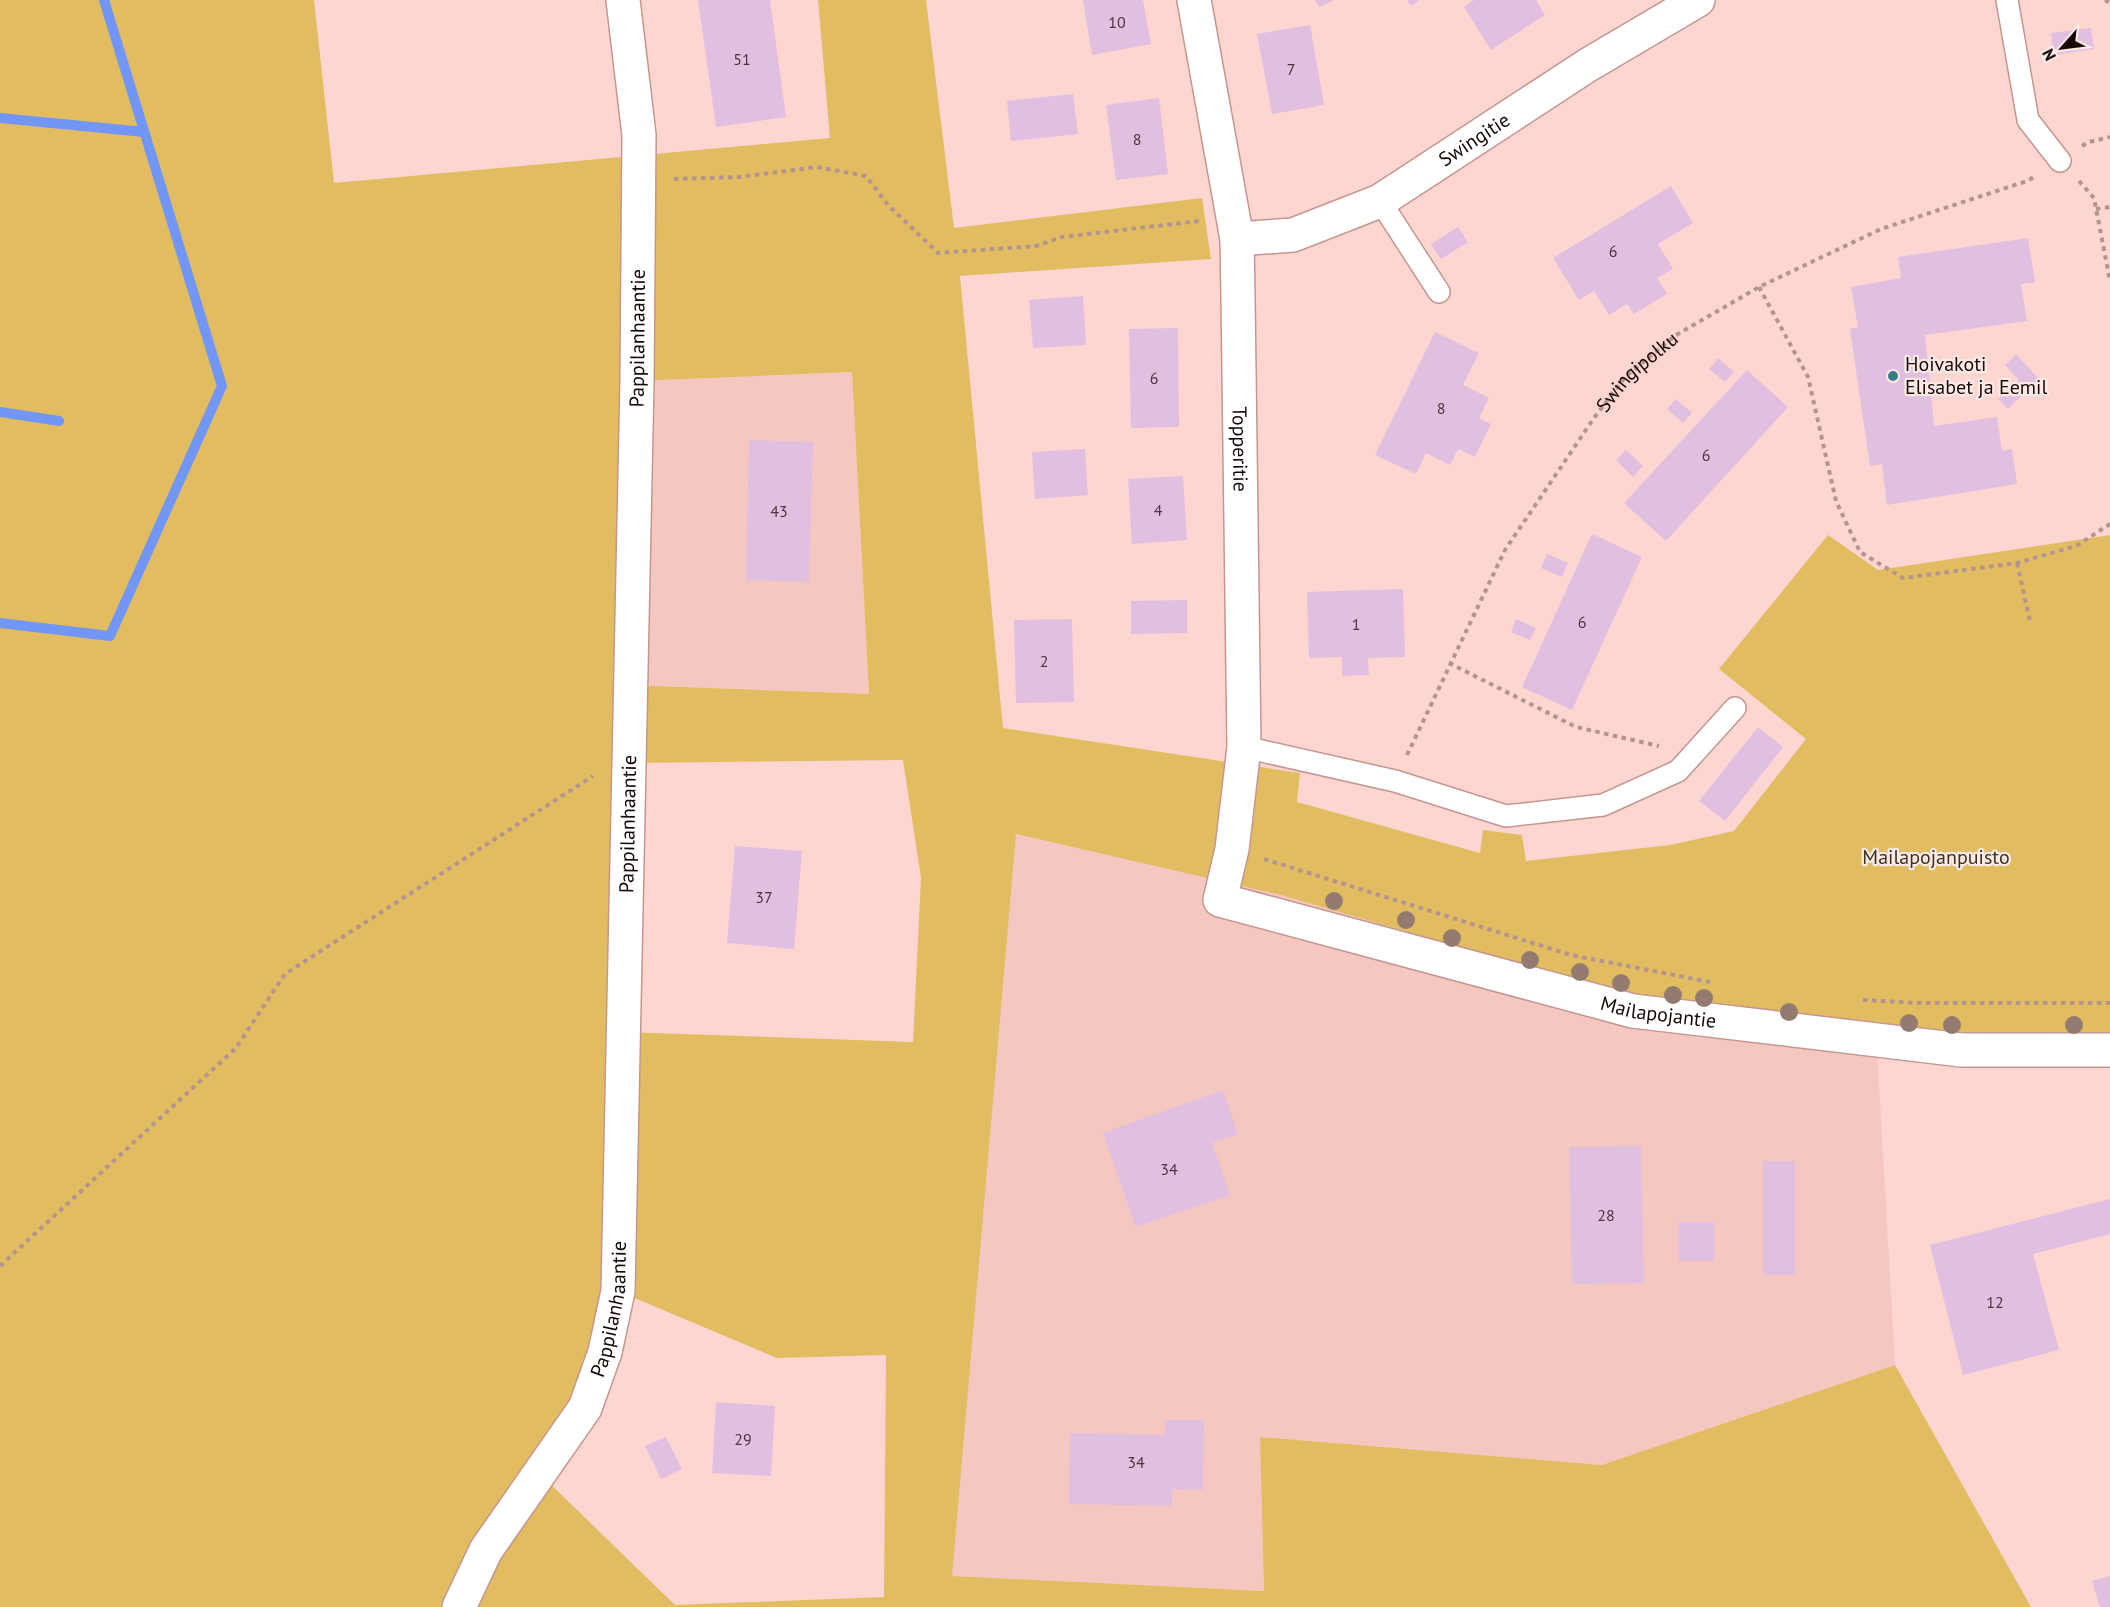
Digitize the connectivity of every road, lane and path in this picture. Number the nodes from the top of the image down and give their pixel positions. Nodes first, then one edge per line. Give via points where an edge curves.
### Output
1 (623, 0) edge
2 (1194, 0) edge
3 (1698, 0) edge
4 (2007, 0) edge
5 (2105, 0) edge
6 (2110, 3) edge
7 (2110, 137) edge
8 (2060, 160) junction
9 (639, 181) junction
10 (1380, 201) junction
11 (2110, 207) edge
12 (2096, 209) junction
13 (1235, 228) junction
14 (2110, 281) edge
15 (1759, 287) junction
16 (1439, 292) dead end
17 (2110, 524) edge
18 (2017, 563) junction
19 (2030, 621) dead end
20 (1449, 663) junction
21 (1736, 708) dead end
22 (1244, 747) junction
23 (629, 753) junction
24 (1684, 764) junction
25 (1395, 781) junction
26 (1232, 849) junction
27 (1220, 900) joint
28 (1712, 982) dead end
29 (1859, 1000) dead end
30 (2110, 1003) edge
31 (2110, 1050) edge
32 (0, 1266) edge
33 (459, 1607) edge

1 - 9 street, Pappilanhaantie via 639,135
2 - 13 street, Topperitie
3 - 10 street, Swingitie via 1588,65
4 - 8 lane via 2028,120
5 - 6 path
7 - 8 path, Swingipolku via 2089,142
8 - 12 path via 2094,198
8 - 15 path, Swingipolku via 2027,181 1881,228
9 - 13 path via 739,177 817,167 866,176 888,206 938,253 1036,246 1062,237
9 - 23 street, Pappilanhaantie
10 - 13 street, Swingitie via 1293,235
10 - 16 lane
11 - 12 path
12 - 14 path
13 - 22 street, Topperitie
15 - 18 path via 1808,377 1836,501 1860,552 1903,578
15 - 20 path, Swingipolku via 1676,335 1626,376 1505,550
17 - 18 path via 2076,546
18 - 19 path
20 - 24 path via 1576,727 1664,747
20 - 25 path, Swingipolku
21 - 24 lane
22 - 25 lane
22 - 26 street, Topperitie
23 - 32 path via 285,974 236,1047
23 - 33 street, Pappilanhaantie via 618,1291 604,1352 585,1408 486,1550
24 - 25 lane via 1678,771 1603,805 1506,816
26 - 27 street, Topperitie
26 - 28 path via 1571,955
27 - 31 street, Mailapojantie via 1633,1011 1961,1050
29 - 30 path

